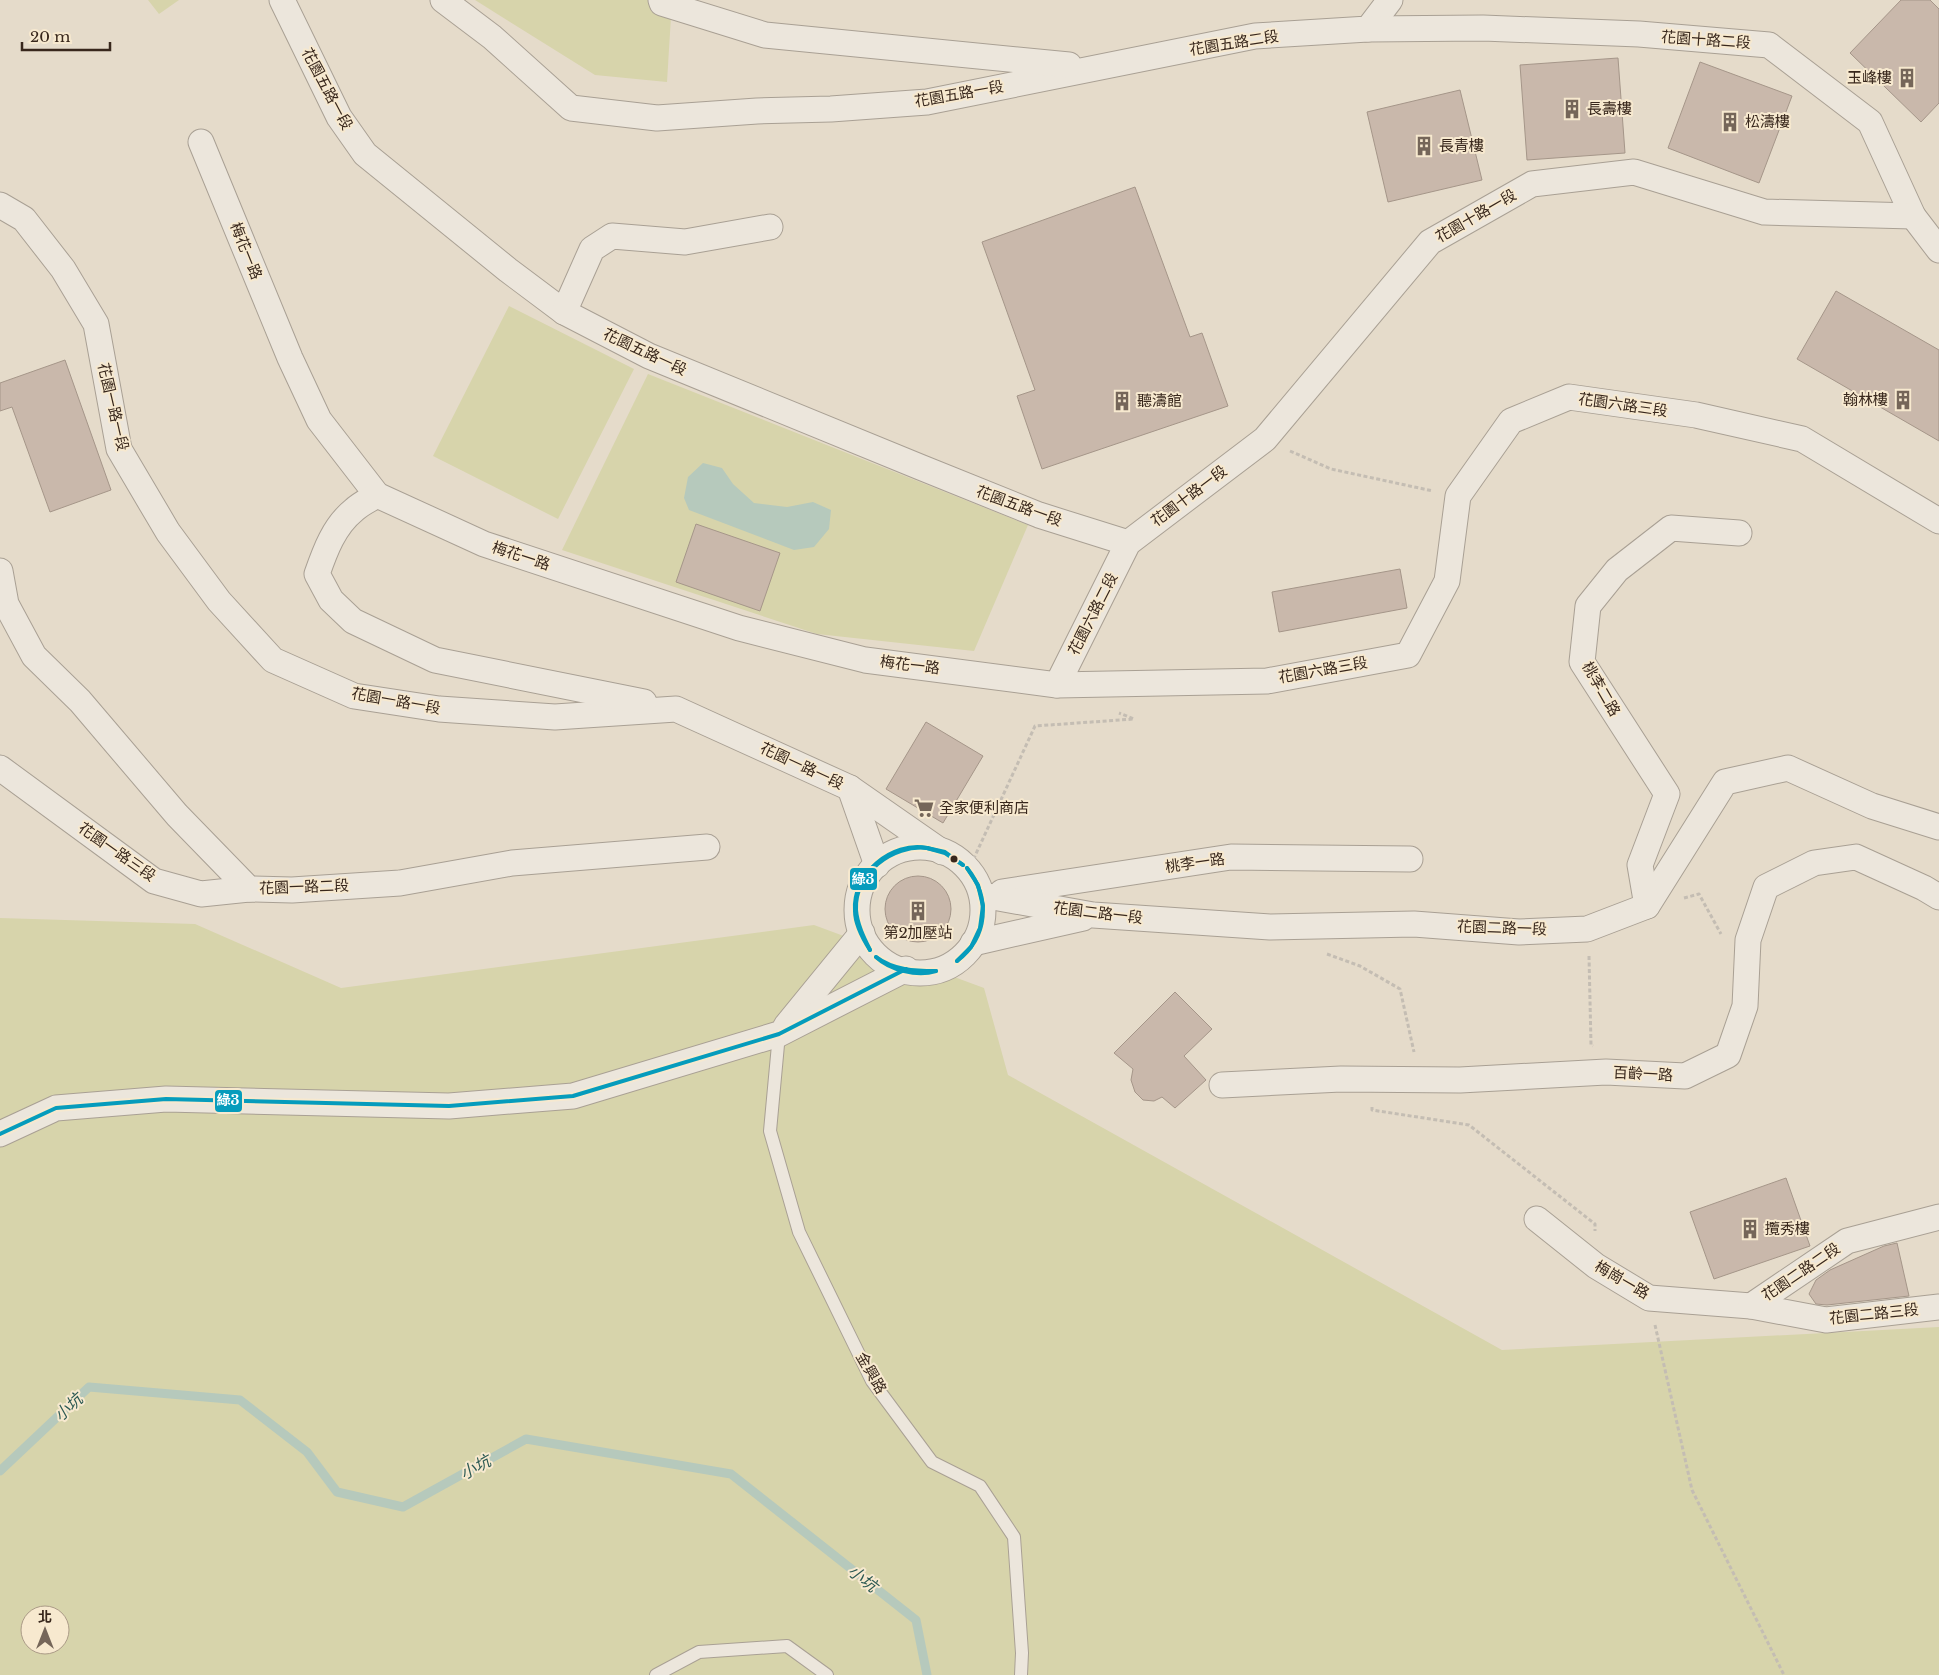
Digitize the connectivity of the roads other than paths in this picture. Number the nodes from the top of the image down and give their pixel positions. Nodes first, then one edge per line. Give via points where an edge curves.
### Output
1 (282, 0) edge
2 (443, 0) edge
3 (661, 0) edge
4 (1390, 0) edge
5 (1368, 29) junction
6 (1095, 68) junction
7 (201, 142) dead end
8 (0, 205) edge
9 (1912, 216) junction
10 (770, 227) dead end
11 (1939, 250) edge
12 (564, 312) junction
13 (377, 495) junction
14 (1939, 521) edge
15 (1739, 533) dead end
16 (1128, 543) junction
17 (0, 571) edge
18 (1057, 685) junction
19 (676, 709) junction
20 (0, 768) edge
21 (850, 788) junction
22 (1939, 827) edge
23 (707, 847) dead end
24 (942, 852) junction
25 (1410, 859) dead end
26 (877, 865) junction
27 (249, 889) junction
28 (982, 895) junction
29 (1939, 897) edge
30 (1647, 906) junction
31 (1093, 915) junction
32 (862, 933) junction
33 (973, 943) junction
34 (906, 970) junction
35 (779, 1034) junction
36 (1222, 1085) dead end
37 (0, 1134) edge
38 (1939, 1217) edge
39 (1537, 1220) dead end
40 (1751, 1306) junction
41 (1939, 1307) edge
42 (656, 1675) edge
43 (827, 1675) edge
44 (1021, 1675) edge

1 - 12 street, 花園五路一段 via 338,118 365,154
2 - 6 street, 花園五路一段 via 492,37 571,108 657,118 927,102
3 - 6 street via 662,3 765,35
4 - 5 street
5 - 6 street, 花園五路二段 via 1255,36
5 - 9 street, 花園十路二段 via 1483,28 1639,34 1769,45 1870,122
7 - 13 street, 梅花一路 via 319,420
8 - 19 street, 花園一路一段 via 24,219 63,269 96,324 119,449 168,532 219,601 272,660 354,696 439,709 555,717
9 - 11 street, 花園十路二段
9 - 16 street, 花園十路一段 via 1764,212 1634,172 1532,184 1430,242 1265,440
10 - 12 street via 685,242 612,236 592,249
12 - 16 street, 花園五路一段 via 649,356 920,468 1039,515
13 - 18 street, 梅花一路 via 484,544 739,628 865,660
13 - 19 street via 353,510 336,530 324,551 317,574 331,600 353,621 435,660
14 - 18 street, 花園六路三段 via 1802,440 1696,415 1569,398 1511,421 1458,496 1447,581 1408,655 1267,681
15 - 30 street, 桃李二路 via 1671,528 1617,570 1588,606 1582,662 1667,794 1640,865
16 - 18 street, 花園六路二段
17 - 27 street, 花園一路二段 via 6,604 34,656 80,701 177,816
19 - 21 street, 花園一路一段
20 - 27 street, 花園一路三段 via 154,881 201,894
21 - 24 street, 花園一路一段
21 - 26 street
22 - 30 street via 1872,806 1788,768 1725,782
23 - 27 street, 花園一路二段 via 512,863 400,883 292,890
24 - 26 street via 925,846 907,847 890,853
24 - 28 street via 957,858 976,880
25 - 28 street, 桃李一路 via 1231,858
26 - 32 street via 863,878 856,896 855,915
28 - 31 street, 花園二路一段
28 - 33 street via 981,928
29 - 36 street, 百齡一路 via 1856,858 1814,863 1766,887 1748,940 1745,1006 1728,1055 1684,1076 1606,1072 1460,1080 1341,1078
30 - 31 street, 花園二路一段 via 1587,929 1520,932 1414,924 1270,927
31 - 33 street
32 - 34 street via 871,952 886,965
32 - 35 street
33 - 34 street via 961,959 945,969 926,974
34 - 35 street
35 - 37 street via 573,1096 449,1106 166,1099 56,1108
35 - 44 lane, 金興路 via 770,1131 799,1232 872,1381 932,1462 980,1486 1014,1537
38 - 40 street, 花園二路二段 via 1847,1241
39 - 40 street, 梅崗一路 via 1596,1266 1649,1298
40 - 41 street, 花園二路三段 via 1826,1320
42 - 43 lane via 699,1652 787,1646

